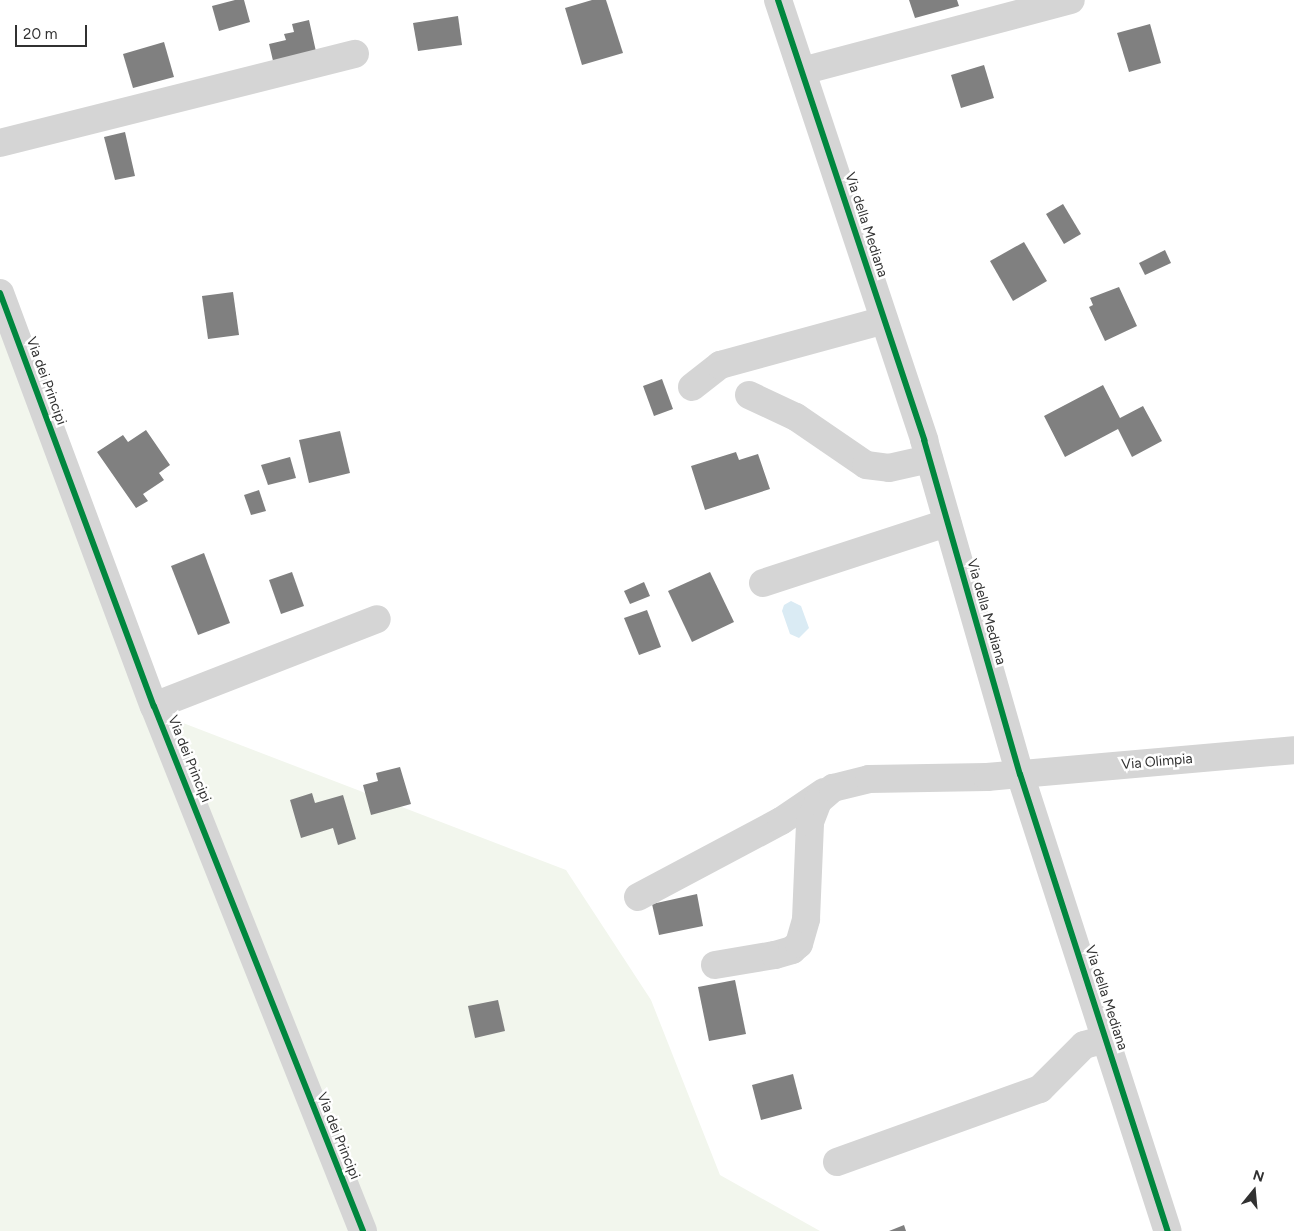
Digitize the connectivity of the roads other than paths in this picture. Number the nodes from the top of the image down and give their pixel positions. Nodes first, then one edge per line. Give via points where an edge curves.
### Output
1 (778, 0) edge
2 (1071, 0) edge
3 (355, 54) dead end
4 (802, 71) junction
5 (0, 143) edge
6 (0, 293) edge
7 (884, 320) junction
8 (692, 387) dead end
9 (749, 395) dead end
10 (929, 459) junction
11 (947, 523) junction
12 (763, 583) dead end
13 (377, 619) dead end
14 (154, 706) junction
15 (1294, 750) edge
16 (1020, 774) junction
17 (824, 792) junction
18 (638, 897) dead end
19 (715, 965) dead end
20 (1106, 1039) junction
21 (837, 1162) dead end
22 (363, 1231) edge
23 (1168, 1231) edge

1 - 4 street, Via della Mediana
2 - 4 street
3 - 5 street
4 - 7 street, Via della Mediana
6 - 14 street, Via dei Principi
7 - 8 street via 720,366
7 - 10 street, Via della Mediana
9 - 10 street via 796,417 866,465 889,468
10 - 11 street, Via della Mediana
11 - 12 street
11 - 16 street, Via della Mediana
13 - 14 street
14 - 22 street, Via dei Principi
15 - 16 street, Via Olimpia
16 - 17 street, Via Olimpia via 959,779 869,779
16 - 20 street, Via della Mediana
17 - 18 street, Via Olimpia via 781,821
17 - 19 street via 810,822 806,920 799,944 792,950 775,955
20 - 21 street via 1084,1046 1040,1089
20 - 23 street, Via della Mediana

